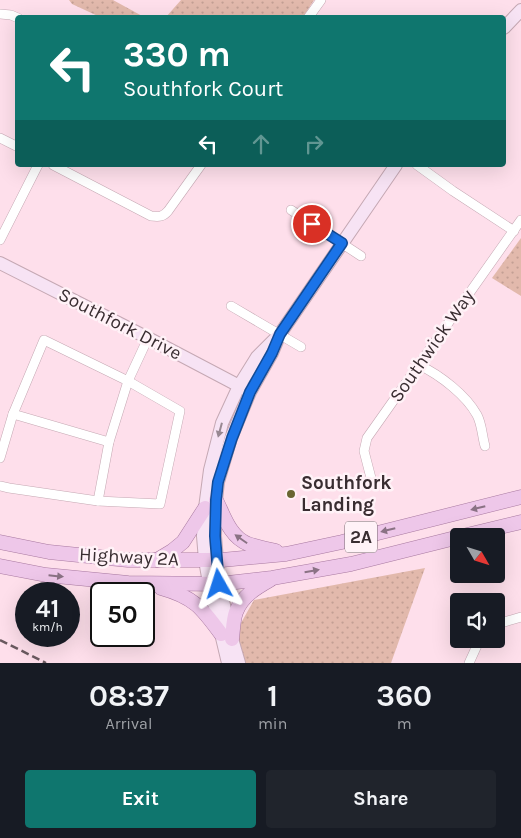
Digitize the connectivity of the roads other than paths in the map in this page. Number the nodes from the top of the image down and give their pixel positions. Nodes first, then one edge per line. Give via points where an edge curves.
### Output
1 (321, 0) edge
2 (521, 10) edge
3 (0, 14) edge
4 (310, 15) edge
5 (15, 17) edge
6 (506, 26) edge
7 (0, 138) edge
8 (15, 146) edge
9 (37, 167) edge
10 (57, 167) edge
11 (200, 167) edge
12 (395, 167) edge
13 (420, 167) edge
14 (291, 210) dead end
15 (521, 220) edge
16 (514, 231) junction
17 (0, 240) edge
18 (342, 243) junction
19 (361, 256) dead end
20 (0, 264) edge
21 (230, 306) dead end
22 (280, 334) junction
23 (148, 338) junction
24 (301, 346) dead end
25 (419, 365) junction
26 (128, 381) junction
27 (244, 389) junction
28 (13, 414) junction
29 (109, 442) junction
30 (485, 446) dead end
31 (0, 458) edge
32 (371, 478) dead end
33 (0, 486) edge
34 (521, 497) edge
35 (98, 501) junction
36 (210, 504) junction
37 (521, 522) edge
38 (496, 528) edge
39 (450, 539) edge
40 (0, 542) edge
41 (286, 554) junction
42 (156, 560) junction
43 (211, 560) junction
44 (0, 566) edge
45 (272, 578) junction
46 (118, 582) edge
47 (214, 583) junction
48 (155, 584) edge
49 (155, 586) edge
50 (521, 617) edge
51 (505, 622) edge
52 (227, 637) junction
53 (476, 648) edge
54 (228, 663) edge
55 (239, 663) edge
56 (469, 663) edge

1 - 4 street
2 - 6 street
3 - 5 street
7 - 8 street
9 - 17 street
10 - 11 street via 157,217 164,216
12 - 18 street
13 - 16 street
14 - 18 street
15 - 16 street, Southwick Way
16 - 25 street, Southwick Way
18 - 19 street
18 - 22 street
20 - 23 street, Southfork Drive
21 - 22 street
22 - 24 street
22 - 27 street via 257,357
23 - 26 street
23 - 27 street, Southfork Drive
25 - 30 street via 468,401 478,417
25 - 32 street, Southwick Way via 367,438 364,451
26 - 28 street via 44,340
26 - 29 street
26 - 35 street via 180,411 160,504
27 - 36 street
28 - 29 street
28 - 31 street
29 - 35 street
33 - 35 street
34 -> 41 main road, Highway 2A / 2A
41 -> 36 main road via 241,540
36 - 42 main road via 183,542
36 - 43 street via 215,536
37 - 38 main road
45 -> 39 main road, Highway 2A / 2A via 351,564
40 - 42 main road, Highway 2A / 2A via 49,552
41 - 43 main road, Highway 2A / 2A
42 - 43 main road, Highway 2A / 2A
43 - 47 street
44 -> 46 main road, Highway 2A / 2A via 46,575
45 - 47 main road, Highway 2A / 2A
45 - 52 main road via 252,591 240,604
47 - 48 main road, Highway 2A / 2A
47 - 52 street
49 - 52 main road via 190,600 204,610
50 - 51 street
52 - 54 street
52 - 55 street
53 - 56 street

